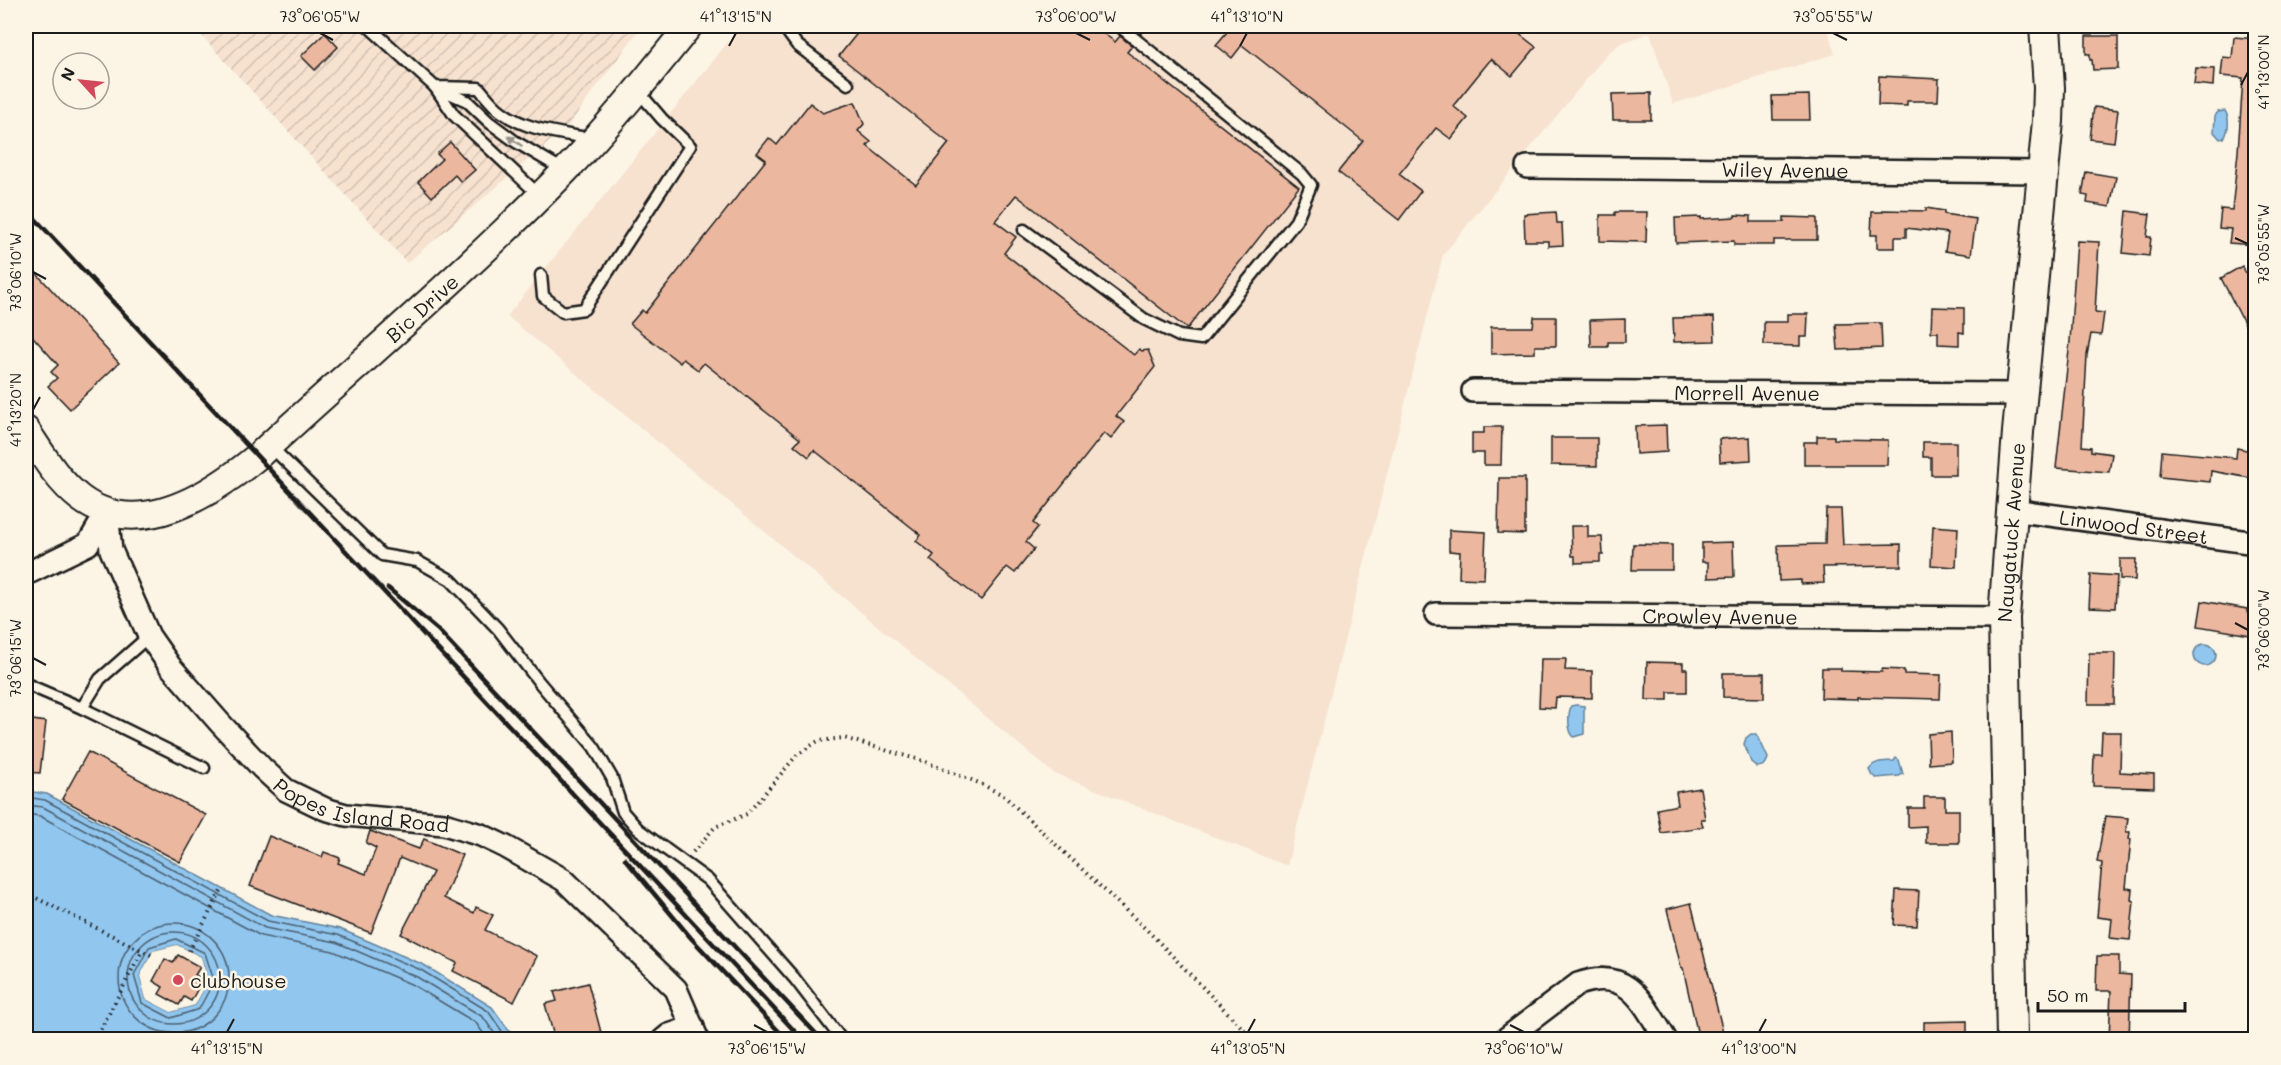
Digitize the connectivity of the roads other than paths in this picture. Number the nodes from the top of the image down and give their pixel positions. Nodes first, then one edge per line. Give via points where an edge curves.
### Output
1 (368, 26) edge
2 (688, 26) edge
3 (783, 26) edge
4 (1119, 26) edge
5 (2044, 26) edge
6 (848, 84) dead end
7 (435, 87) junction
8 (638, 91) junction
9 (595, 139) junction
10 (1527, 167) dead end
11 (565, 171) junction
12 (2044, 172) junction
13 (540, 196) junction
14 (1024, 230) dead end
15 (541, 274) dead end
16 (1473, 391) dead end
17 (2022, 394) junction
18 (26, 430) edge
19 (270, 446) junction
20 (2012, 510) junction
21 (107, 512) junction
22 (2256, 543) edge
23 (26, 574) edge
24 (1436, 614) dead end
25 (2004, 618) junction
26 (149, 636) junction
27 (26, 684) edge
28 (82, 708) junction
29 (204, 768) dead end
30 (695, 1034) edge
31 (663, 1040) edge
32 (842, 1040) edge
33 (1504, 1040) edge
34 (1666, 1040) edge
35 (2012, 1040) edge

1 - 7 lane
2 - 8 street, Bic Drive
3 - 6 lane via 797,45
4 - 14 lane via 1302,174 1311,185 1296,221 1201,339 1179,336 1144,319
5 - 12 main road, Naugatuck Avenue via 2049,88
7 - 9 lane via 479,88 501,112 518,121
11 -> 7 lane via 516,142 467,101
7 - 13 lane via 454,115
8 - 9 street, Bic Drive
8 - 15 lane via 690,146 584,309 563,312 543,296
9 - 11 street, Bic Drive
10 - 12 street, Wiley Avenue
11 - 13 street, Bic Drive
12 - 17 main road, Naugatuck Avenue
13 - 19 street, Bic Drive
16 - 17 street, Morrell Avenue
17 - 20 main road, Naugatuck Avenue
18 - 21 street via 68,488
19 - 21 street, Bic Drive via 230,479 188,502 146,515
19 - 32 lane via 382,555 417,561 451,580 498,629 594,747 612,778 623,812 638,829 708,880 795,979
20 - 22 street, Linwood Street
20 - 25 main road, Naugatuck Avenue
21 - 23 street via 88,544
21 - 26 street, Popes Island Road via 111,550
24 - 25 street, Crowley Avenue
25 - 35 main road, Naugatuck Avenue
26 - 28 lane via 100,679
26 - 30 street, Popes Island Road via 220,723 286,790 346,815 444,824 481,835 564,880 676,989
27 - 28 lane
28 - 29 lane
30 - 31 street, Popes Island Road via 669,1035
33 - 34 street via 1578,984 1604,978 1630,987 1640,997

